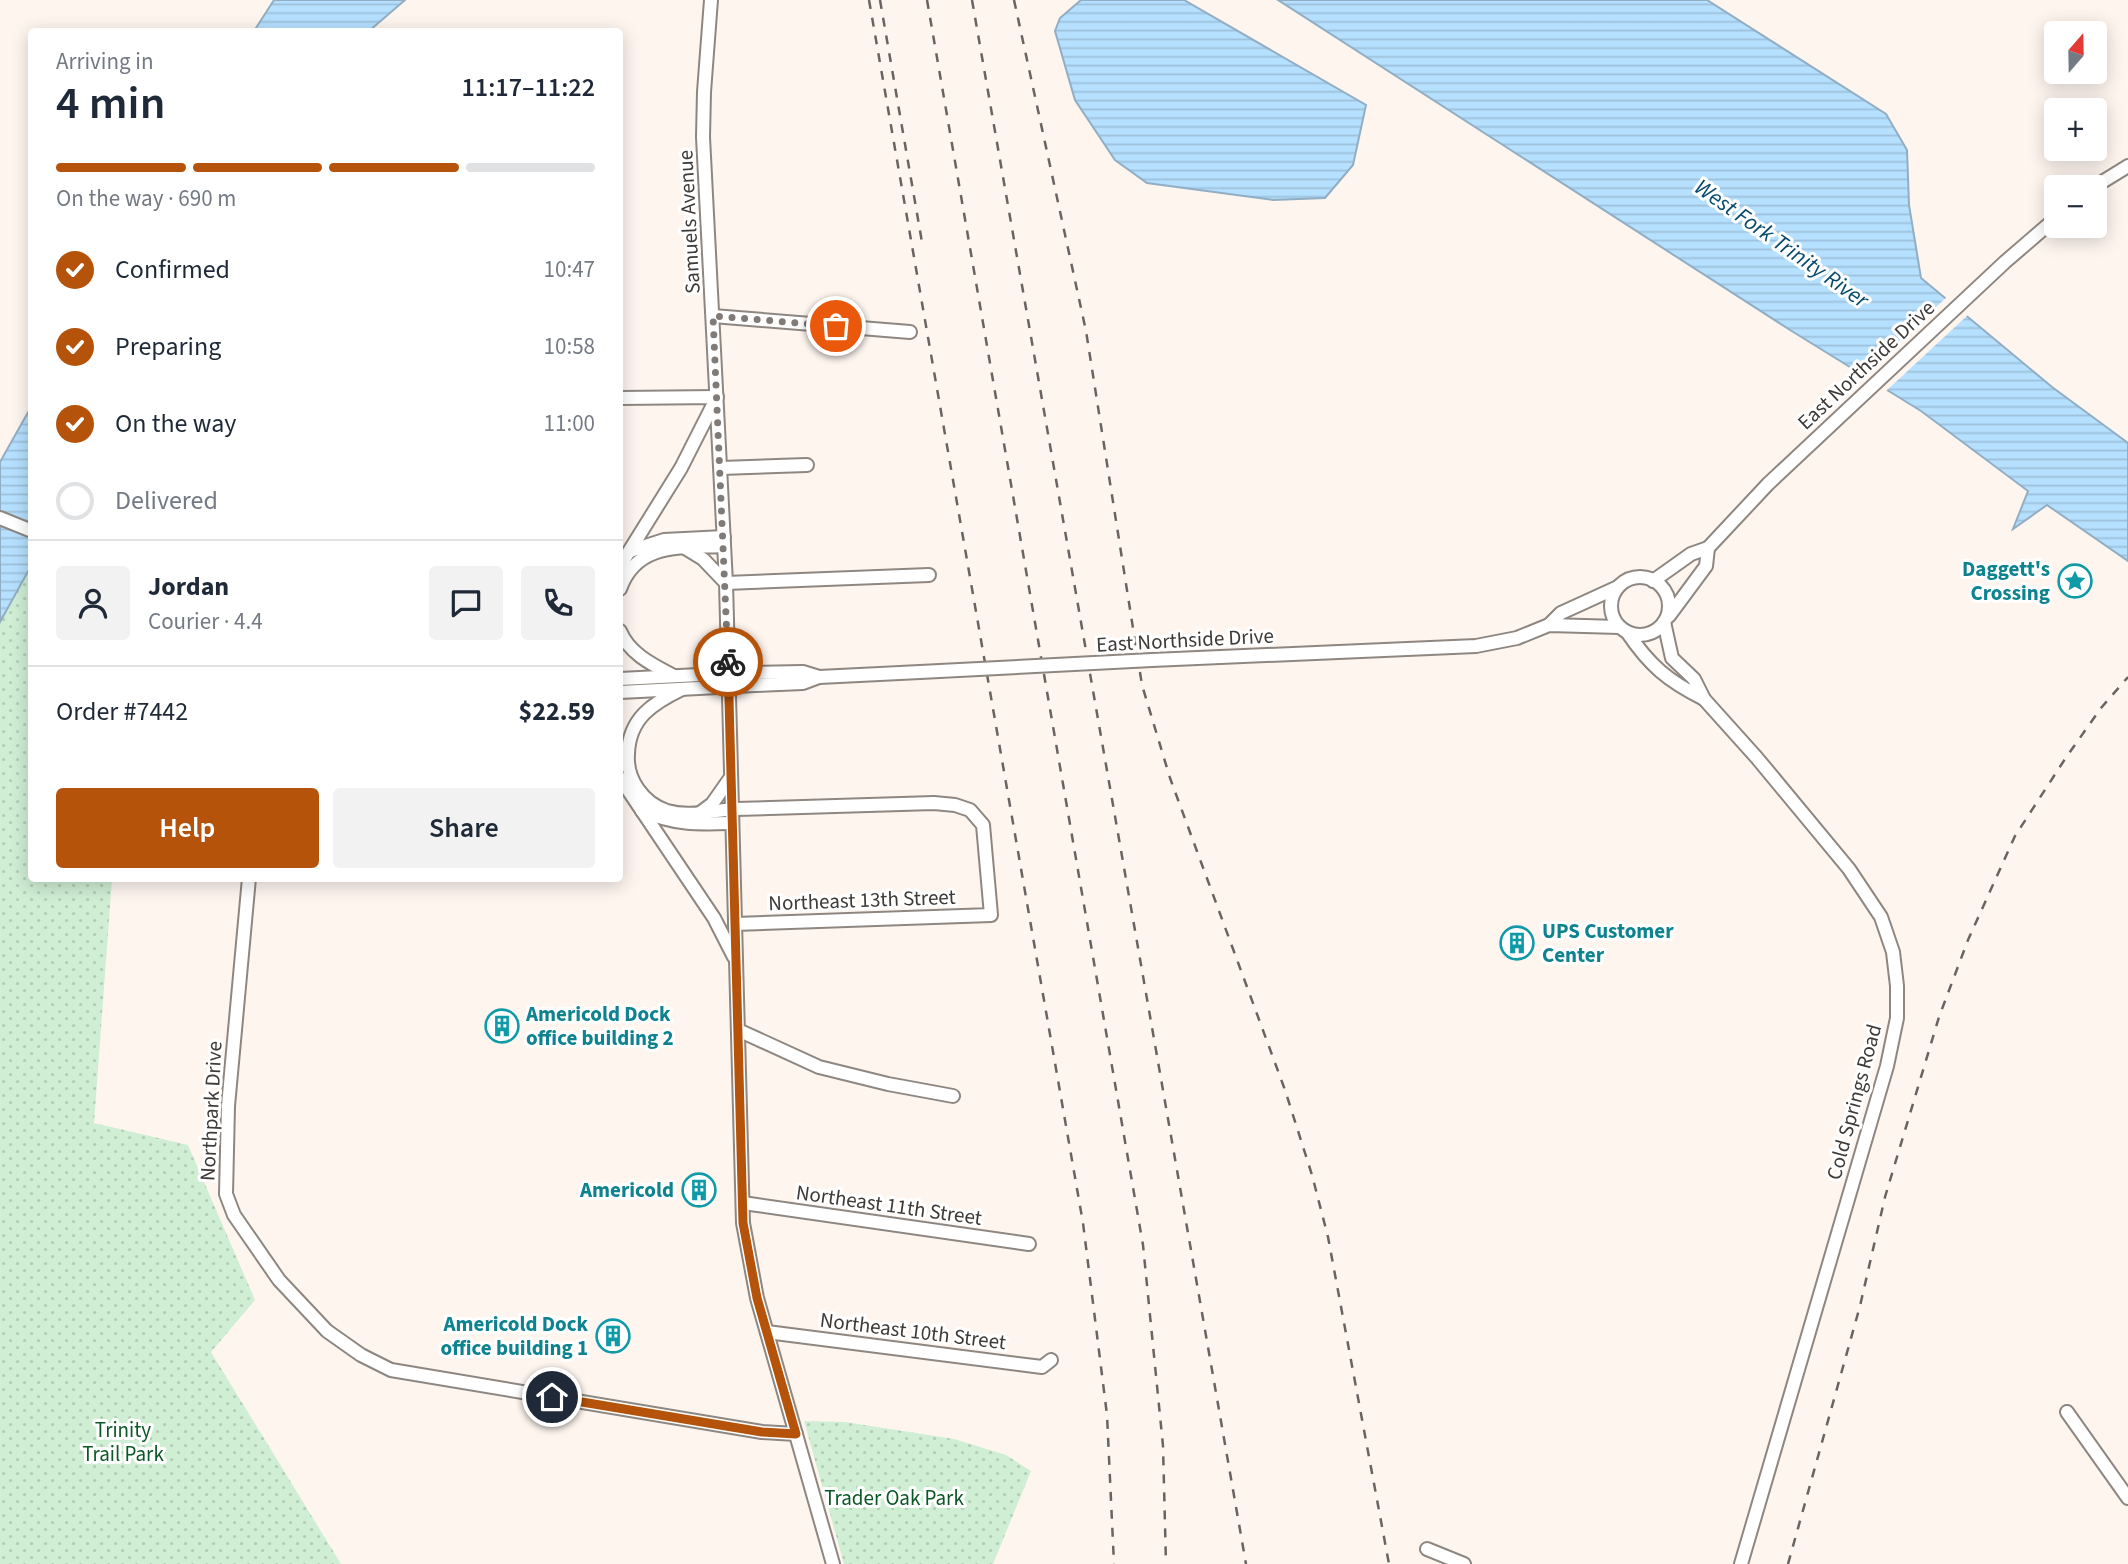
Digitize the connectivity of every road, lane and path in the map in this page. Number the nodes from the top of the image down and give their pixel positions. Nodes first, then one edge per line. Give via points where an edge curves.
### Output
1 (711, 0) edge
2 (2128, 166) edge
3 (2107, 179) edge
4 (2044, 228) edge
5 (713, 316) junction
6 (910, 331) dead end
7 (717, 397) junction
8 (623, 398) edge
9 (807, 465) dead end
10 (721, 468) junction
11 (0, 518) edge
12 (28, 529) edge
13 (724, 542) junction
14 (685, 548) junction
15 (1709, 548) junction
16 (630, 551) junction
17 (623, 562) edge
18 (929, 575) dead end
19 (1653, 581) junction
20 (623, 583) edge
21 (726, 583) junction
22 (1619, 587) junction
23 (1665, 620) junction
24 (1549, 625) junction
25 (1623, 629) junction
26 (623, 637) edge
27 (675, 676) junction
28 (623, 679) edge
29 (699, 681) junction
30 (682, 689) junction
31 (623, 692) edge
32 (1704, 699) junction
33 (731, 777) junction
34 (623, 782) edge
35 (642, 811) junction
36 (698, 813) junction
37 (732, 816) junction
38 (249, 882) edge
39 (735, 924) junction
40 (736, 960) junction
41 (738, 1030) junction
42 (953, 1096) dead end
43 (743, 1203) junction
44 (1029, 1244) dead end
45 (767, 1332) junction
46 (1052, 1360) dead end
47 (2067, 1412) dead end
48 (796, 1434) junction
49 (2128, 1498) edge
50 (1427, 1549) dead end
51 (833, 1564) edge
52 (1464, 1564) edge
53 (1741, 1564) edge

1 - 5 street, Samuels Avenue via 703,137
2 - 3 street
4 - 15 street, East Northside Drive via 1787,465
5 - 6 street
5 - 7 street, Samuels Avenue
7 - 8 street
7 - 10 street, Samuels Avenue
7 - 16 street via 681,468
9 - 10 street
10 - 13 street, Samuels Avenue
11 - 12 street
13 - 14 street
13 - 16 street via 664,540
13 - 21 street, Samuels Avenue
14 - 20 street via 647,555 630,568
14 - 21 street via 711,565
15 - 19 street, East Northside Drive via 1691,554
15 - 23 street, East Northside Drive via 1706,566
16 - 17 street
18 - 21 street
19 - 22 street via 1630,579
19 - 23 street via 1668,599
21 - 33 street, Samuels Avenue
22 - 24 street, East Northside Drive via 1560,612
22 - 25 street via 1611,609
23 - 25 street via 1645,635
23 - 32 street, Cold Springs Road via 1672,658 1694,679
24 - 25 street, East Northside Drive
24 - 29 street, East Northside Drive, bridge via 1517,638 1476,646 819,677 803,683
25 - 32 street, Cold Springs Road via 1673,683
26 - 27 street via 639,656
27 - 28 street, East Northside Drive
27 - 29 street, East Northside Drive
29 - 30 street, East Northside Drive
30 - 31 street, East Northside Drive
30 - 36 street via 652,705 636,722 627,760 638,789 654,804 679,814
32 - 53 street, Cold Springs Road via 1870,899 1888,934 1897,986 1897,1018 1887,1066
33 - 36 street via 712,804
33 - 37 street, Samuels Avenue
34 - 35 street
35 - 37 street via 687,824
35 - 40 street
36 - 37 street
37 - 39 street, Samuels Avenue
37 - 39 street, Northeast 13th Street via 934,803 970,810 983,825 991,915
38 - 48 street, Northpark Drive via 228,1106 226,1194 234,1215 279,1280 327,1331 391,1370
39 - 40 street, Samuels Avenue
40 - 41 street, Samuels Avenue
41 - 42 street via 831,1070
41 - 43 street, Samuels Avenue
43 - 44 street, Northeast 11th Street
43 - 45 street, Samuels Avenue via 749,1263
45 - 46 street, Northeast 10th Street via 1042,1367
45 - 48 street, Samuels Avenue
47 - 49 street
48 - 51 street, Samuels Avenue
50 - 52 street

